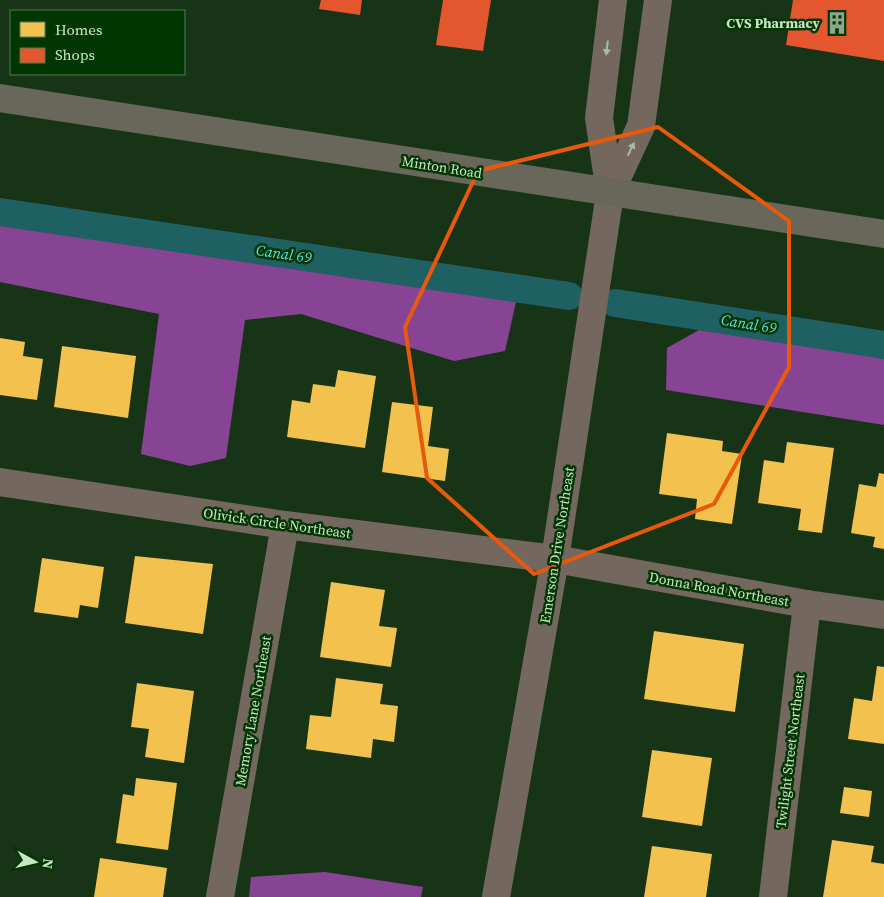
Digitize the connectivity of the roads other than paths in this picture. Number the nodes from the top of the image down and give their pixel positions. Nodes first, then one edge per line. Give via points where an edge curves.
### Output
1 (613, 0) edge
2 (658, 0) edge
3 (0, 98) edge
4 (610, 193) junction
5 (884, 234) edge
6 (0, 482) edge
7 (285, 525) junction
8 (555, 559) junction
9 (807, 604) junction
10 (884, 615) edge
11 (220, 897) edge
12 (496, 897) edge
13 (774, 897) edge

1 -> 4 street via 599,118
4 -> 2 street via 642,126
3 - 4 main road, Minton Road
4 - 5 main road, Minton Road
4 - 8 street, Emerson Drive Northeast
6 - 7 street, Olivick Circle Northeast
7 - 8 street, Olivick Circle Northeast
7 - 11 street, Memory Lane Northeast
8 - 9 street, Donna Road Northeast
8 - 12 street, Emerson Drive Northeast
9 - 10 street, Donna Road Northeast
9 - 13 street, Twilight Street Northeast

